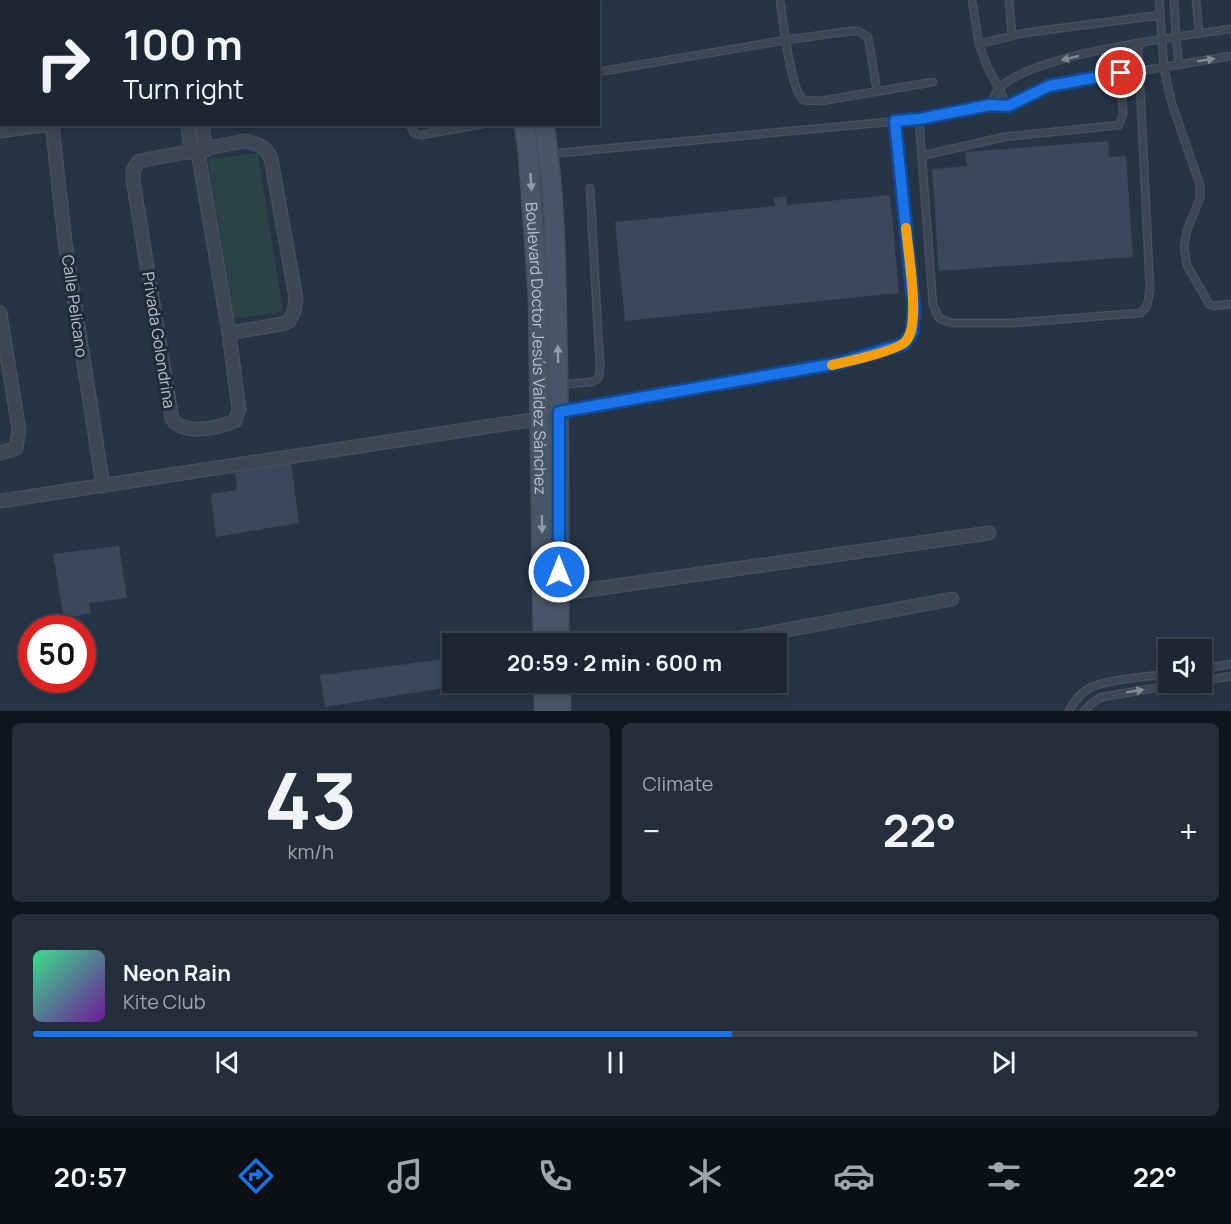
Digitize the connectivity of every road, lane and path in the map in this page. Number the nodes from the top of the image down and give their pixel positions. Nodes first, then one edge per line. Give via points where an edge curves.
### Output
1 (780, 0) edge
2 (972, 0) edge
3 (1010, 0) edge
4 (1159, 0) edge
5 (1174, 0) edge
6 (1196, 0) edge
7 (1160, 15) junction
8 (1231, 29) edge
9 (1199, 34) junction
10 (1012, 36) junction
11 (1176, 37) junction
12 (1162, 39) junction
13 (786, 40) junction
14 (979, 44) junction
15 (1138, 44) junction
16 (1231, 56) edge
17 (1179, 65) junction
18 (1164, 67) junction
19 (1140, 70) junction
20 (600, 72) edge
21 (1121, 73) junction
22 (933, 82) dead end
23 (999, 88) junction
24 (877, 91) junction
25 (990, 105) junction
26 (1008, 106) junction
27 (919, 119) junction
28 (895, 121) junction
29 (36, 126) edge
30 (51, 126) edge
31 (188, 126) edge
32 (202, 126) edge
33 (410, 126) edge
34 (472, 126) edge
35 (524, 126) edge
36 (544, 126) edge
37 (0, 131) edge
38 (198, 151) junction
39 (549, 154) junction
40 (529, 156) junction
41 (921, 156) junction
42 (590, 188) dead end
43 (1231, 304) edge
44 (0, 313) edge
45 (229, 333) junction
46 (558, 385) junction
47 (6, 389) edge
48 (559, 412) junction
49 (540, 419) junction
50 (0, 453) edge
51 (103, 486) junction
52 (0, 501) edge
53 (989, 533) dead end
54 (559, 594) junction
55 (952, 599) dead end
56 (543, 633) edge
57 (560, 633) edge
58 (770, 633) edge
59 (1231, 664) edge
60 (1212, 667) edge
61 (1158, 676) edge
62 (1231, 676) edge
63 (1212, 679) edge
64 (1158, 688) edge
65 (544, 693) edge
66 (560, 693) edge
67 (544, 711) edge
68 (561, 711) edge
69 (1069, 711) edge
70 (1084, 711) edge

1 - 13 lane
2 - 14 lane
3 - 10 lane
4 - 7 lane
5 - 11 lane
6 - 9 lane
7 - 10 lane
7 - 12 lane
8 - 9 lane
9 - 11 lane
10 - 14 lane
11 - 12 lane
11 - 17 lane
12 - 15 lane
12 - 18 lane
13 - 20 lane
13 - 24 lane via 851,31 864,34 869,42
13 - 24 lane via 799,97 803,100 821,101
14 - 23 lane
15 - 19 lane
15 -> 23 lane via 1038,66
17 -> 16 lane
17 - 18 lane
18 - 19 lane
18 - 43 lane via 1171,101 1200,185 1200,198 1185,239 1187,265 1209,304
19 - 21 lane
19 - 41 lane via 1150,289 1142,313 1011,323 951,323 939,318 933,305
21 - 26 lane via 1049,86
21 - 41 lane via 1123,114 1119,125 1004,136
22 - 24 lane
23 - 25 lane
23 - 26 lane
25 - 26 lane
25 - 27 lane
27 - 28 lane
27 - 41 lane
28 - 39 lane
28 - 48 lane via 914,309 912,332 904,344 839,363
29 - 37 street
30 - 51 street, Calle Pelicano
31 - 38 street, Privada Golondrina
32 - 38 street, Privada Golondrina
33 - 34 lane via 421,135
35 - 40 main road, Boulevard Doctor Jesús Valdez Sánchez
36 - 39 main road, Boulevard Doctor Jesús Valdez Sánchez
38 - 45 street, Privada Golondrina
38 - 45 street, Privada Golondrina via 245,141 267,150 296,298 293,315 286,323
38 - 45 street, Privada Golondrina via 139,161 133,173 172,419 182,427 199,429 237,418 239,401
39 - 40 lane
46 -> 39 main road, Boulevard Doctor Jesús Valdez Sánchez
40 -> 49 main road, Boulevard Doctor Jesús Valdez Sánchez via 538,294
42 - 46 lane via 599,376 591,382
44 - 47 street
46 - 48 main road, Boulevard Doctor Jesús Valdez Sánchez
47 - 50 street via 18,419 19,442 13,450
48 - 49 street
48 - 54 main road, Boulevard Doctor Jesús Valdez Sánchez
49 - 51 street
49 -> 56 main road, Boulevard Doctor Jesús Valdez Sánchez
51 - 52 street
53 - 54 street
54 - 57 main road, Boulevard Doctor Jesús Valdez Sánchez
55 - 58 street
59 - 60 lane
61 - 69 lane via 1087,689
62 - 63 lane
70 -> 64 lane via 1102,697
65 - 67 main road
66 - 68 main road

